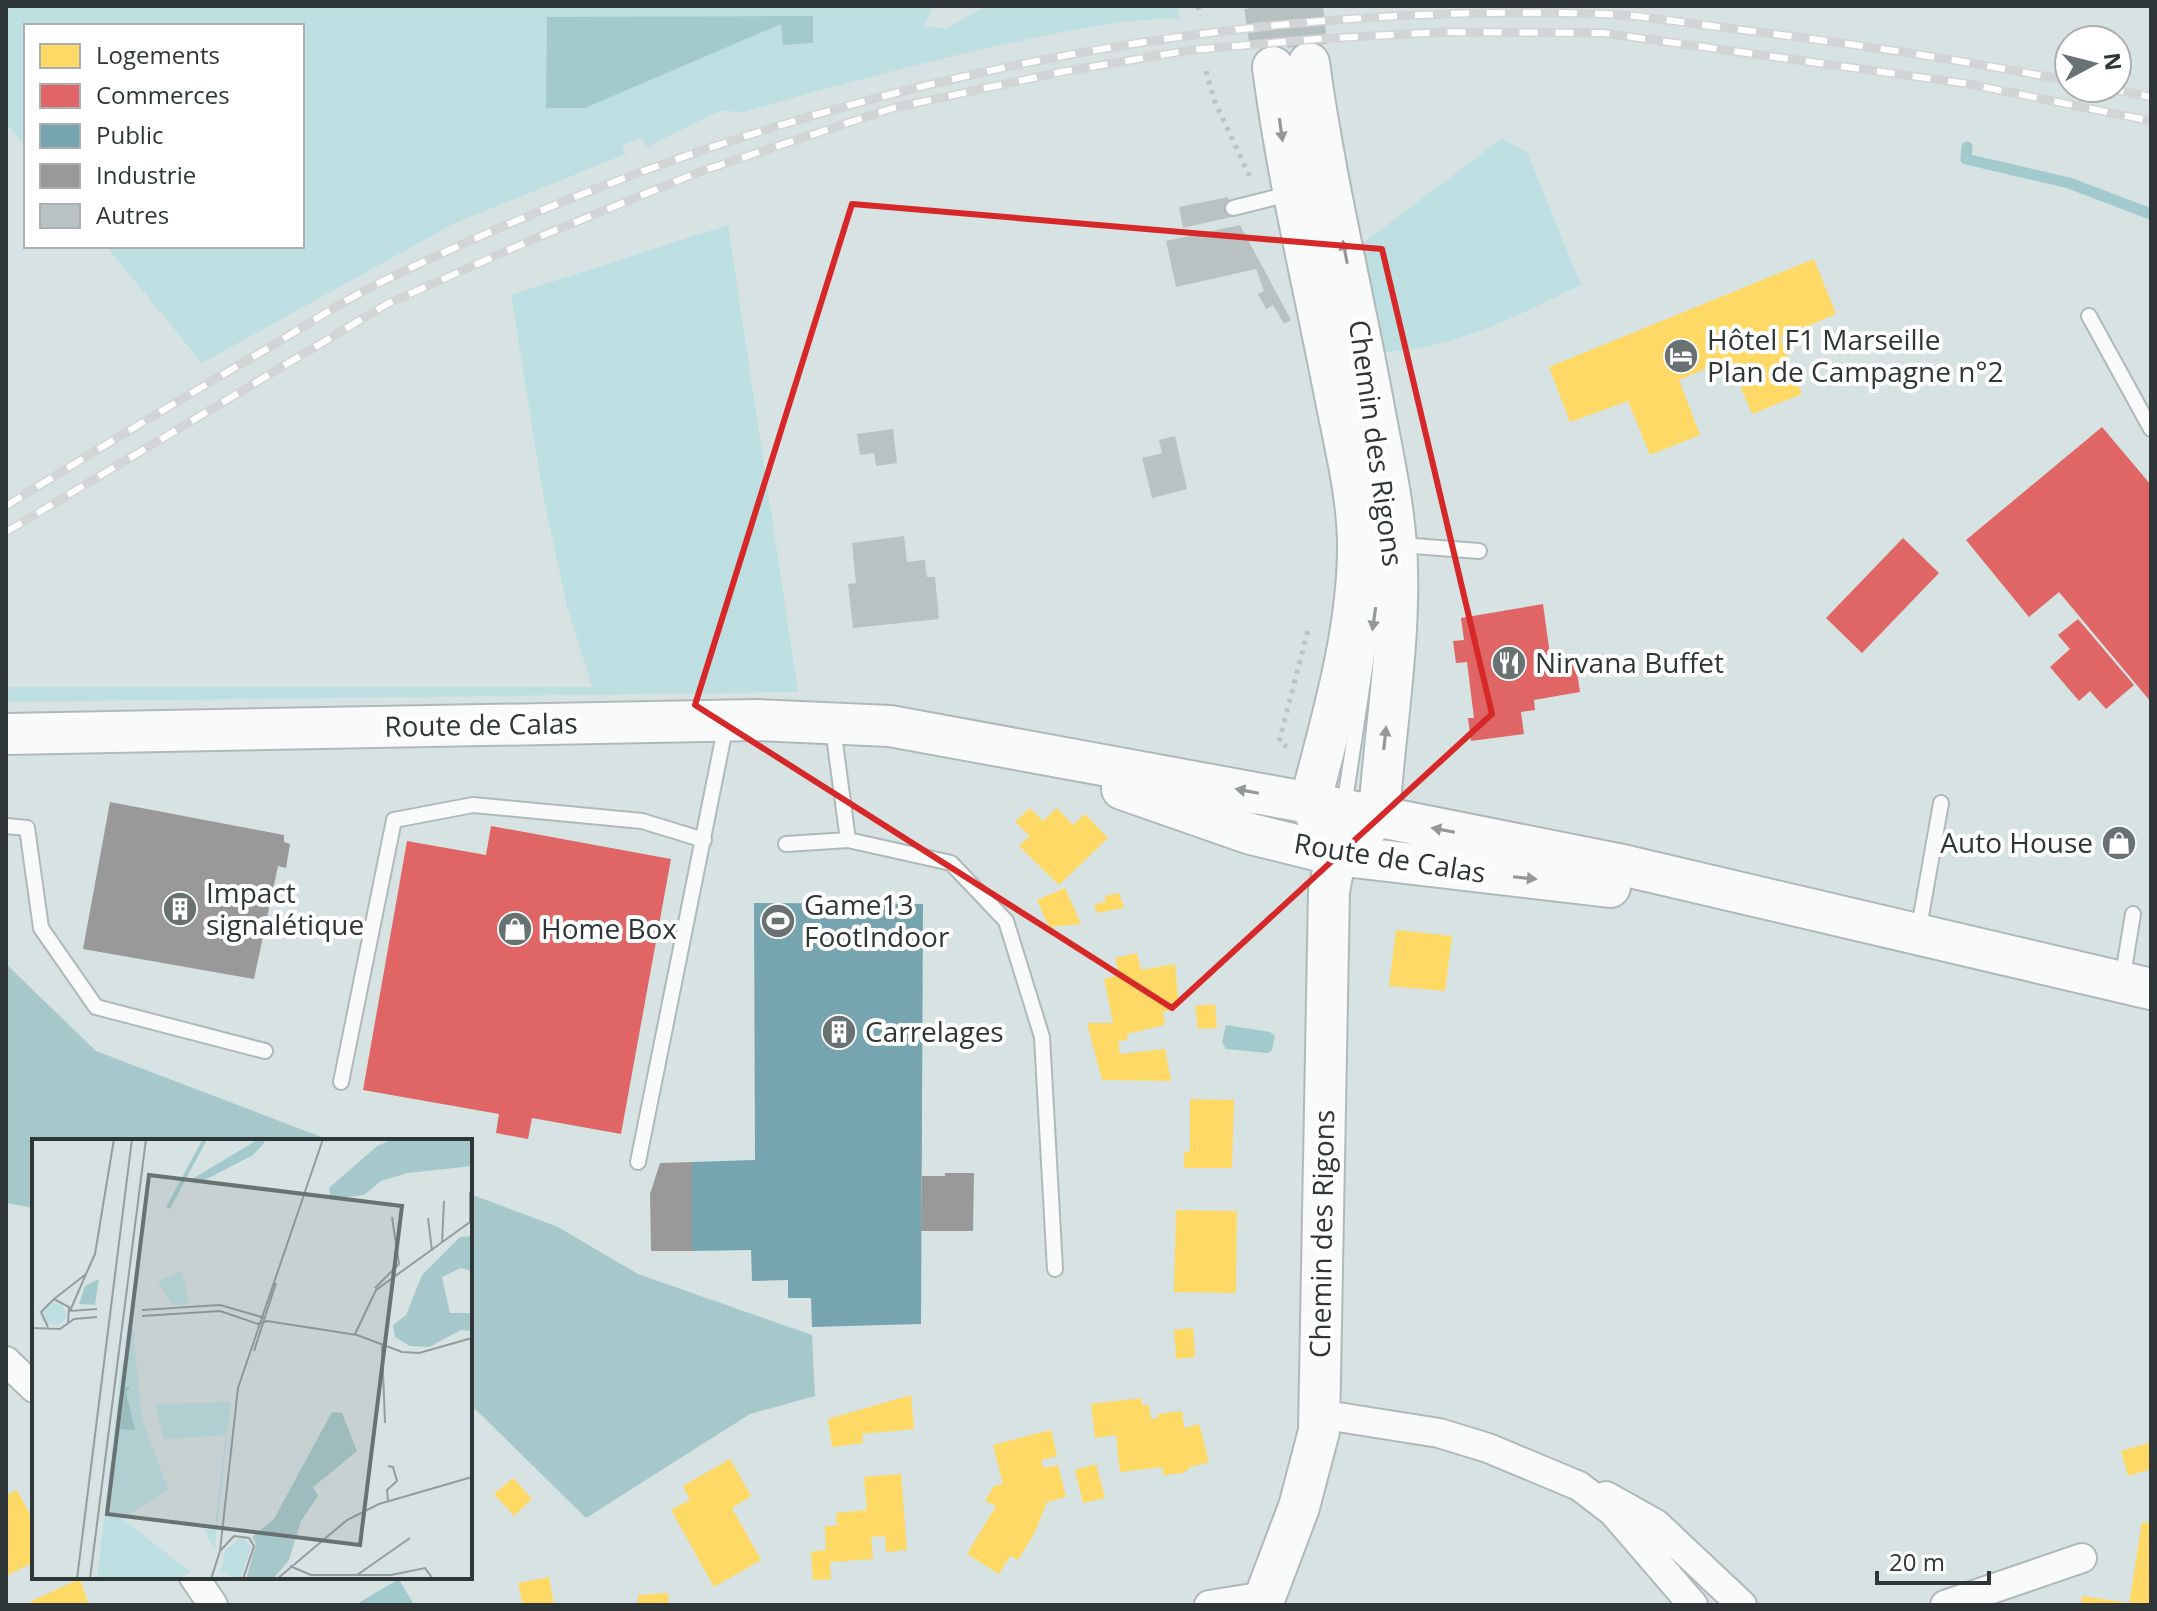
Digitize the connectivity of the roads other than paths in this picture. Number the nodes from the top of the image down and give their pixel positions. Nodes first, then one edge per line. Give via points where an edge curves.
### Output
1 (1330, 176) junction
2 (1276, 198) junction
3 (1233, 208) dead end
4 (1305, 244) junction
5 (2089, 316) dead end
6 (1336, 321) dead end
7 (2151, 429) edge
8 (1479, 551) dead end
9 (1387, 554) junction
10 (727, 720) junction
11 (833, 721) junction
12 (6, 734) edge
13 (955, 736) junction
14 (1941, 803) dead end
15 (1344, 810) junction
16 (6, 826) edge
17 (704, 840) junction
18 (848, 840) junction
19 (786, 844) dead end
20 (1336, 855) junction
21 (1792, 908) junction
22 (2133, 914) dead end
23 (1917, 936) junction
24 (2136, 986) edge
25 (265, 1051) dead end
26 (341, 1082) dead end
27 (638, 1162) dead end
28 (1055, 1269) dead end
29 (6, 1361) edge
30 (32, 1386) edge
31 (1319, 1414) junction
32 (1579, 1486) junction
33 (2082, 1558) dead end
34 (195, 1579) edge
35 (1264, 1600) edge
36 (213, 1605) edge
37 (1209, 1605) edge
38 (1693, 1605) edge
39 (1742, 1605) edge
40 (1945, 1605) edge

1 - 2 lane
1 -> 2 main road, Chemin des Rigons via 1318,129 1291,65
9 -> 1 main road, Chemin des Rigons via 1370,384
2 - 3 lane
2 - 4 main road, Chemin des Rigons
4 - 6 lane, Chemin des Rigons
4 -> 15 main road, Chemin des Rigons via 1353,489 1358,551
5 - 7 lane
8 - 9 lane
9 - 15 main road, Chemin des Rigons via 1397,622
10 - 11 main road, Route de Calas
10 - 12 main road, Route de Calas
10 - 17 lane
11 - 13 main road, Route de Calas
11 - 18 lane
15 -> 13 main road, Route de Calas
13 - 20 main road, Route de Calas via 1251,834
14 - 23 lane
15 - 20 main road
15 - 20 main road
21 -> 15 main road, Route de Calas via 1618,864
16 - 25 lane via 27,828 41,928 96,1007
17 - 26 lane via 642,821 473,805 394,820
17 - 27 lane
18 - 19 lane
18 - 28 lane via 951,863 1006,921 1042,1037
20 -> 21 main road, Route de Calas
20 - 31 main road, Chemin des Rigons via 1329,891
21 - 23 main road, Route de Calas
22 - 24 lane
23 - 24 main road, Route de Calas
29 - 30 street
31 - 32 street via 1439,1433
31 - 35 main road, Chemin des Rigons via 1299,1507
32 - 38 street via 1613,1512
32 - 39 street via 1656,1524
33 - 40 street
34 - 36 street
35 - 37 street

